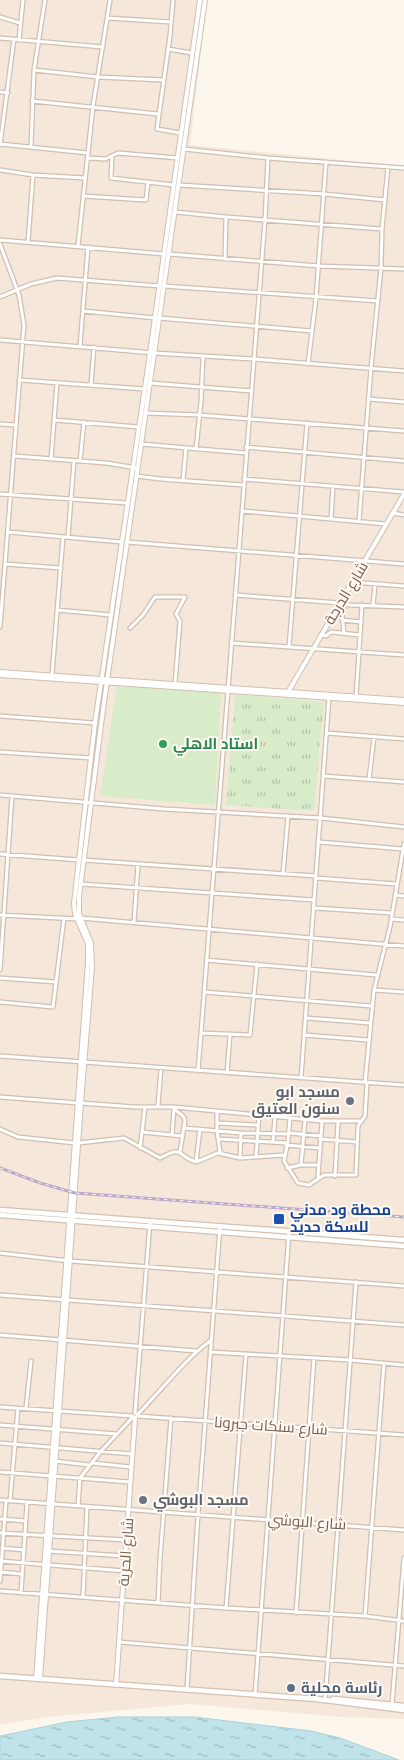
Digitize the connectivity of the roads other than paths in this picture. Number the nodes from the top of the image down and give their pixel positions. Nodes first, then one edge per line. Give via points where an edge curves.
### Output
1 (23, 0) edge
2 (45, 0) edge
3 (110, 0) edge
4 (173, 0) edge
5 (200, 0) edge
6 (205, 0) edge
7 (0, 18) edge
8 (106, 18) junction
9 (172, 22) junction
10 (20, 23) junction
11 (0, 38) edge
12 (14, 39) junction
13 (19, 40) junction
14 (39, 41) junction
15 (103, 47) junction
16 (168, 49) junction
17 (192, 53) junction
18 (34, 70) junction
19 (98, 77) junction
20 (163, 80) junction
21 (0, 92) edge
22 (8, 93) junction
23 (32, 101) junction
24 (93, 106) junction
25 (158, 114) junction
26 (180, 133) junction
27 (0, 144) edge
28 (31, 147) junction
29 (184, 150) junction
30 (88, 153) junction
31 (112, 156) junction
32 (88, 158) junction
33 (268, 158) junction
34 (180, 159) junction
35 (326, 162) junction
36 (388, 166) junction
37 (404, 168) edge
38 (0, 170) edge
39 (33, 175) junction
40 (85, 178) junction
41 (148, 183) junction
42 (174, 185) junction
43 (179, 185) junction
44 (266, 190) junction
45 (324, 194) junction
46 (83, 196) junction
47 (386, 200) junction
48 (175, 212) junction
49 (226, 217) junction
50 (265, 220) junction
51 (322, 224) junction
52 (382, 229) junction
53 (0, 240) edge
54 (28, 242) junction
55 (0, 244) edge
56 (78, 246) junction
57 (88, 247) junction
58 (167, 254) junction
59 (225, 259) junction
60 (261, 262) junction
61 (318, 266) junction
62 (381, 268) junction
63 (404, 269) edge
64 (85, 280) junction
65 (162, 286) junction
66 (17, 290) junction
67 (259, 293) junction
68 (0, 297) edge
69 (316, 298) junction
70 (378, 301) junction
71 (83, 311) junction
72 (157, 318) junction
73 (256, 326) junction
74 (312, 330) junction
75 (0, 340) edge
76 (23, 342) junction
77 (80, 346) junction
78 (94, 347) junction
79 (152, 353) junction
80 (203, 356) junction
81 (254, 359) junction
82 (308, 364) junction
83 (371, 368) junction
84 (404, 371) edge
85 (19, 380) junction
86 (57, 382) junction
87 (150, 383) junction
88 (91, 385) junction
89 (202, 386) junction
90 (145, 389) junction
91 (251, 391) junction
92 (369, 399) junction
93 (404, 402) edge
94 (145, 413) junction
95 (200, 415) junction
96 (249, 419) junction
97 (54, 420) junction
98 (84, 422) junction
99 (307, 423) junction
100 (0, 424) edge
101 (16, 425) junction
102 (139, 427) junction
103 (366, 428) junction
104 (404, 432) edge
105 (141, 444) junction
106 (246, 447) junction
107 (186, 448) junction
108 (196, 448) junction
109 (304, 452) junction
110 (246, 453) junction
111 (13, 456) junction
112 (364, 457) junction
113 (51, 459) junction
114 (74, 460) junction
115 (80, 461) junction
116 (404, 461) edge
117 (135, 468) junction
118 (136, 476) junction
119 (244, 479) junction
120 (183, 480) junction
121 (301, 484) junction
122 (243, 485) junction
123 (333, 486) junction
124 (361, 488) junction
125 (404, 493) edge
126 (0, 494) edge
127 (10, 494) junction
128 (71, 498) junction
129 (127, 504) junction
130 (242, 511) junction
131 (392, 514) junction
132 (299, 516) junction
133 (404, 516) edge
134 (331, 518) junction
135 (359, 521) junction
136 (386, 524) junction
137 (8, 532) junction
138 (63, 537) junction
139 (68, 537) junction
140 (125, 542) junction
141 (239, 550) junction
142 (296, 554) junction
143 (364, 561) junction
144 (5, 564) junction
145 (404, 564) edge
146 (60, 568) junction
147 (352, 582) junction
148 (375, 584) junction
149 (404, 586) edge
150 (235, 595) junction
151 (293, 599) junction
152 (342, 603) junction
153 (1, 604) edge
154 (362, 605) junction
155 (373, 606) junction
156 (404, 607) edge
157 (57, 610) junction
158 (111, 615) junction
159 (342, 620) junction
160 (361, 622) junction
161 (0, 627) edge
162 (130, 628) dead end
163 (344, 633) junction
164 (321, 635) junction
165 (360, 635) junction
166 (231, 643) junction
167 (289, 647) junction
168 (312, 648) junction
169 (359, 652) junction
170 (404, 654) edge
171 (0, 674) edge
172 (52, 675) junction
173 (101, 681) junction
174 (107, 681) junction
175 (176, 684) junction
176 (228, 689) junction
177 (288, 693) junction
178 (330, 697) junction
179 (356, 697) junction
180 (404, 702) edge
181 (0, 716) edge
182 (95, 724) junction
183 (327, 733) junction
184 (374, 737) junction
185 (404, 739) edge
186 (0, 752) edge
187 (91, 758) junction
188 (323, 776) junction
189 (369, 780) junction
190 (404, 782) edge
191 (0, 795) edge
192 (12, 796) junction
193 (88, 803) junction
194 (218, 812) junction
195 (288, 816) junction
196 (321, 818) junction
197 (404, 827) edge
198 (319, 842) junction
199 (404, 846) edge
200 (0, 854) edge
201 (7, 855) junction
202 (81, 860) junction
203 (138, 864) junction
204 (213, 868) junction
205 (399, 871) junction
206 (404, 871) edge
207 (283, 874) junction
208 (316, 877) junction
209 (81, 884) junction
210 (397, 884) junction
211 (137, 888) junction
212 (211, 892) junction
213 (395, 895) junction
214 (404, 896) edge
215 (314, 900) junction
216 (314, 908) junction
217 (392, 913) junction
218 (2, 915) edge
219 (64, 918) junction
220 (79, 919) junction
221 (391, 919) junction
222 (404, 920) edge
223 (134, 922) junction
224 (208, 929) junction
225 (312, 937) junction
226 (385, 944) junction
227 (404, 946) edge
228 (206, 960) junction
229 (257, 964) junction
230 (309, 968) junction
231 (0, 970) edge
232 (376, 975) junction
233 (0, 978) edge
234 (56, 982) junction
235 (374, 990) junction
236 (204, 992) junction
237 (404, 992) edge
238 (254, 996) junction
239 (306, 1000) junction
240 (0, 1002) edge
241 (371, 1006) junction
242 (305, 1018) junction
243 (370, 1023) junction
244 (201, 1033) junction
245 (230, 1035) junction
246 (304, 1035) junction
247 (368, 1040) junction
248 (0, 1056) edge
249 (82, 1062) junction
250 (161, 1068) junction
251 (198, 1071) junction
252 (227, 1072) junction
253 (301, 1078) junction
254 (366, 1083) junction
255 (404, 1085) edge
256 (0, 1097) edge
257 (79, 1103) junction
258 (158, 1106) junction
259 (145, 1107) junction
260 (174, 1108) junction
261 (217, 1112) junction
262 (259, 1115) junction
263 (275, 1117) junction
264 (290, 1118) junction
265 (305, 1120) junction
266 (322, 1121) junction
267 (362, 1121) junction
268 (338, 1122) junction
269 (217, 1123) junction
270 (258, 1126) junction
271 (184, 1128) junction
272 (0, 1129) edge
273 (200, 1129) junction
274 (217, 1131) junction
275 (142, 1132) junction
276 (241, 1133) junction
277 (258, 1133) junction
278 (274, 1134) junction
279 (289, 1134) junction
280 (304, 1134) junction
281 (172, 1135) junction
282 (182, 1136) junction
283 (320, 1138) junction
284 (218, 1139) junction
285 (241, 1140) junction
286 (257, 1141) junction
287 (337, 1141) junction
288 (273, 1142) junction
289 (357, 1142) junction
290 (76, 1143) junction
291 (287, 1144) junction
292 (302, 1147) junction
293 (140, 1148) junction
294 (319, 1148) junction
295 (180, 1152) junction
296 (220, 1152) junction
297 (284, 1155) junction
298 (256, 1157) junction
299 (240, 1158) junction
300 (196, 1162) junction
301 (301, 1165) junction
302 (318, 1165) junction
303 (287, 1168) junction
304 (335, 1176) junction
305 (318, 1178) junction
306 (0, 1210) edge
307 (0, 1215) edge
308 (71, 1218) junction
309 (150, 1224) junction
310 (220, 1229) junction
311 (289, 1235) junction
312 (404, 1240) edge
313 (404, 1246) edge
314 (0, 1253) edge
315 (68, 1260) junction
316 (146, 1266) junction
317 (217, 1272) junction
318 (286, 1277) junction
319 (356, 1282) junction
320 (404, 1286) edge
321 (0, 1295) edge
322 (65, 1300) junction
323 (143, 1306) junction
324 (213, 1312) junction
325 (283, 1316) junction
326 (353, 1322) junction
327 (404, 1325) edge
328 (0, 1335) edge
329 (62, 1340) junction
330 (211, 1340) junction
331 (140, 1346) junction
332 (196, 1351) junction
333 (210, 1352) junction
334 (246, 1354) junction
335 (280, 1356) junction
336 (314, 1358) junction
337 (350, 1360) junction
338 (31, 1361) dead end
339 (384, 1364) junction
340 (404, 1365) edge
341 (0, 1407) edge
342 (18, 1408) junction
343 (26, 1408) junction
344 (57, 1410) junction
345 (135, 1416) junction
346 (171, 1418) junction
347 (205, 1421) junction
348 (240, 1424) junction
349 (0, 1425) edge
350 (16, 1426) junction
351 (275, 1426) junction
352 (56, 1429) junction
353 (309, 1429) junction
354 (344, 1431) junction
355 (378, 1433) junction
356 (117, 1434) junction
357 (404, 1435) edge
358 (0, 1443) edge
359 (14, 1444) junction
360 (54, 1447) junction
361 (102, 1450) junction
362 (132, 1454) junction
363 (55, 1461) junction
364 (91, 1464) junction
365 (131, 1467) junction
366 (0, 1472) edge
367 (12, 1473) junction
368 (52, 1477) junction
369 (80, 1478) junction
370 (130, 1482) junction
371 (0, 1500) edge
372 (8, 1501) junction
373 (27, 1503) junction
374 (50, 1504) junction
375 (78, 1506) junction
376 (87, 1507) junction
377 (129, 1510) junction
378 (164, 1513) junction
379 (198, 1515) junction
380 (234, 1518) junction
381 (267, 1519) junction
382 (2, 1520) edge
383 (26, 1521) junction
384 (302, 1523) junction
385 (338, 1525) junction
386 (372, 1527) junction
387 (404, 1530) edge
388 (2, 1533) edge
389 (25, 1535) junction
390 (48, 1537) junction
391 (86, 1538) junction
392 (127, 1540) junction
393 (1, 1547) edge
394 (24, 1550) junction
395 (48, 1550) junction
396 (86, 1553) junction
397 (126, 1556) junction
398 (404, 1558) edge
399 (1, 1561) edge
400 (23, 1563) junction
401 (45, 1565) junction
402 (85, 1568) junction
403 (125, 1571) junction
404 (0, 1572) edge
405 (22, 1574) junction
406 (0, 1581) edge
407 (0, 1591) edge
408 (20, 1593) junction
409 (43, 1594) junction
410 (83, 1597) junction
411 (122, 1601) junction
412 (158, 1603) junction
413 (192, 1605) junction
414 (226, 1608) junction
415 (261, 1610) junction
416 (296, 1613) junction
417 (331, 1615) junction
418 (365, 1616) junction
419 (399, 1620) junction
420 (404, 1620) edge
421 (119, 1642) junction
422 (189, 1647) junction
423 (258, 1652) junction
424 (327, 1658) junction
425 (396, 1665) junction
426 (404, 1666) edge
427 (0, 1676) edge
428 (38, 1679) junction
429 (116, 1685) junction
430 (186, 1690) junction
431 (254, 1695) junction
432 (325, 1699) junction
433 (392, 1704) junction
434 (404, 1706) edge
435 (404, 1710) edge

1 - 10 street
2 - 14 street
3 - 8 street
4 - 9 street
5 - 17 street
6 - 29 street
7 - 10 street
8 - 9 street
8 - 15 street
9 - 16 street
10 - 13 street
11 - 12 street
12 - 13 street
12 - 22 street
13 - 14 street
14 - 15 street
14 - 18 street
15 - 19 street
16 - 17 street
16 - 20 street
17 - 26 street
18 - 19 street
18 - 23 street
19 - 20 street
19 - 24 street
20 - 25 street
21 - 22 street
22 - 27 street
23 - 24 street
23 - 28 street
24 - 25 street
24 - 30 street
25 - 26 street via 157,129
26 - 34 street
27 - 28 street
28 - 30 street
29 - 33 street
29 - 34 street
30 - 32 street
31 - 32 street
31 - 34 street via 118,153
31 - 41 street via 110,177
32 - 40 street
33 - 35 street
33 - 44 street
34 - 42 street
34 - 43 street
35 - 36 street
35 - 45 street
36 - 37 street
36 - 47 street
38 - 39 street
39 - 40 street
39 - 54 street
40 - 46 street
41 - 42 street
41 - 46 street via 146,200
42 - 58 street
43 - 44 street
43 - 48 street
44 - 45 street
44 - 50 street
45 - 47 street
45 - 51 street
46 - 56 street
47 - 52 street
48 - 49 street
48 - 58 street
49 - 50 street
49 - 59 street
50 - 51 street
50 - 60 street
51 - 52 street
51 - 61 street
52 - 62 street
53 - 54 street
54 - 56 street
55 - 66 street
56 - 57 street
57 - 58 street
57 - 64 street
58 - 59 street
58 - 65 street
59 - 60 street
60 - 61 street
60 - 67 street
61 - 62 street
61 - 69 street
62 - 63 street
62 - 70 street
64 - 65 street
64 - 66 street via 45,279
64 - 71 street
65 - 67 street
65 - 72 street
66 - 68 street
66 - 76 street via 24,319
67 - 69 street
67 - 73 street
69 - 70 street
69 - 74 street
70 - 83 street
71 - 72 street
71 - 77 street
72 - 73 street
72 - 79 street
73 - 74 street
73 - 81 street
74 - 82 street
75 - 76 street
76 - 77 street
76 - 85 street
77 - 78 street
78 - 79 street
78 - 88 street
79 - 80 street
79 - 87 street
79 - 90 street
80 - 81 street
80 - 89 street
81 - 82 street
81 - 91 street
82 - 83 street
83 - 84 street
83 - 92 street
85 - 86 street
85 - 101 street
86 - 88 street
86 - 97 street
87 - 89 street
87 - 94 street
88 - 90 street
89 - 91 street
89 - 95 street
90 - 102 street
91 - 96 street
92 - 93 street
92 - 103 street
94 - 95 street
94 - 105 street
95 - 96 street
95 - 108 street
96 - 99 street
96 - 106 street
97 - 98 street
97 - 113 street
98 - 102 street
98 - 115 street
99 - 103 street
99 - 109 street
100 - 101 street
101 - 111 street
102 - 117 street
103 - 104 street
103 - 112 street
105 - 107 street
105 - 117 street
106 - 109 street
106 - 110 street
107 - 108 street
107 - 120 street
108 - 110 street
109 - 112 street
109 - 121 street
110 - 119 street
111 - 113 street
111 - 127 street
112 - 116 street
112 - 124 street
113 - 114 street
114 - 115 street
114 - 128 street
115 - 117 street
117 - 118 street
117 - 129 street
118 - 120 street
118 - 140 street
119 - 121 street
119 - 122 street
120 - 122 street
121 - 123 street
121 - 132 street
122 - 130 street
123 - 124 street
123 - 134 street
124 - 125 street
124 - 135 street
125 - 131 street, شارع الدرجة
126 - 127 street
127 - 128 street
127 - 137 street
128 - 129 street
128 - 139 street
129 - 140 street
130 - 132 street
130 - 141 street
131 - 133 street
131 - 136 street, شارع الدرجة
132 - 134 street
132 - 142 street
134 - 135 street
135 - 136 street
136 - 143 street, شارع الدرجة
137 - 138 street
137 - 144 street
138 - 139 street
138 - 146 street
139 - 140 street
140 - 141 street
140 - 158 street
140 - 174 street
141 - 142 street
141 - 150 street
142 - 143 street
142 - 151 street
143 - 145 street
143 - 147 street, شارع الدرجة
144 - 146 street
144 - 153 street
146 - 157 street
147 - 148 street
147 - 152 street, شارع الدرجة
148 - 149 street
148 - 155 street
150 - 151 street
150 - 166 street
151 - 152 street
151 - 167 street
152 - 154 street
152 - 159 street
152 - 164 street, شارع الدرجة
153 - 161 street
154 - 155 street
154 - 160 street
155 - 156 street
157 - 158 street
157 - 172 street
158 - 173 street
159 - 160 street
159 - 163 street
160 - 165 street
162 - 175 street via 155,597 185,597 176,613 180,622
163 - 164 street
163 - 165 street
164 - 168 street, شارع الدرجة
165 - 169 street
166 - 167 street
166 - 176 street
167 - 168 street
168 - 169 street
168 - 177 street, شارع الدرجة
169 - 170 street
169 - 179 street
171 - 172 street
171 - 173 street
172 - 173 street
173 - 174 street
173 - 182 street
174 - 175 street
174 - 176 street
174 - 193 street
175 - 176 street
176 - 177 street
176 - 194 street
177 - 178 street
178 - 179 street
178 - 180 street
178 - 183 street
179 - 180 street
181 - 182 street
182 - 187 street
183 - 184 street
183 - 188 street
184 - 185 street
184 - 189 street
186 - 187 street
187 - 193 street
188 - 189 street
188 - 196 street
189 - 190 street
191 - 192 street
192 - 193 street
192 - 201 street
193 - 194 street
193 - 202 street
194 - 195 street
194 - 204 street
195 - 196 street
195 - 207 street
196 - 197 street
196 - 198 street
198 - 199 street
198 - 208 street
199 - 205 street
200 - 201 street
201 - 202 street
201 - 218 street
202 - 203 street
202 - 209 street
202 - 220 street via 74,903
203 - 204 street
203 - 211 street
204 - 207 street
204 - 212 street
205 - 206 street
205 - 210 street
207 - 208 street
208 - 210 street
208 - 215 street
209 - 211 street
209 - 220 street
210 - 213 street
211 - 212 street
211 - 223 street
212 - 215 street
212 - 224 street
213 - 214 street
213 - 217 street
215 - 216 street
216 - 217 street
216 - 225 street
217 - 221 street
218 - 219 street
218 - 231 street
219 - 220 street
219 - 234 street
220 - 223 street
220 - 249 street via 90,938 93,958
221 - 222 street
221 - 226 street
223 - 224 street
224 - 225 street
224 - 228 street
225 - 226 street
225 - 230 street
226 - 227 street
226 - 232 street
228 - 229 street
228 - 236 street
229 - 230 street
229 - 238 street
230 - 232 street
230 - 239 street
232 - 235 street
233 - 234 street
234 - 240 street via 53,1007
235 - 237 street
235 - 241 street
236 - 238 street
236 - 244 street
238 - 239 street
238 - 245 street via 250,1035
239 - 241 street
239 - 242 street
241 - 243 street
242 - 243 street
242 - 246 street
243 - 247 street
244 - 245 street
244 - 251 street
245 - 252 street
246 - 247 street
246 - 253 street
247 - 254 street
248 - 249 street
249 - 250 street
249 - 257 street
250 - 251 street
250 - 258 street
251 - 252 street
252 - 253 street
253 - 254 street
254 - 255 street
254 - 267 street
256 - 257 street
257 - 259 street
257 - 290 street
258 - 259 street
258 - 260 street
259 - 275 street
260 - 261 street
260 - 271 street via 184,1118
260 - 281 street
261 - 262 street
261 - 269 street
262 - 263 street
262 - 270 street
263 - 264 street
263 - 278 street
264 - 265 street
264 - 279 street
265 - 266 street
265 - 280 street
266 - 268 street
266 - 283 street
267 - 268 street
267 - 289 street via 358,1126
268 - 287 street
269 - 270 street
269 - 274 street
270 - 277 street
271 - 273 street
271 - 282 street
272 - 290 street via 24,1138
273 - 274 street
273 - 300 street
274 - 276 street
274 - 284 street
275 - 281 street
275 - 293 street
276 - 277 street
276 - 285 street
277 - 278 street
277 - 286 street
278 - 279 street
278 - 288 street
279 - 280 street
279 - 291 street
280 - 283 street
280 - 292 street
281 - 282 street
282 - 295 street
283 - 287 street
283 - 294 street
284 - 285 street
284 - 296 street
285 - 286 street
285 - 299 street
286 - 288 street
286 - 298 street
287 - 289 street
287 - 304 street
288 - 291 street
289 - 304 street via 356,1175
290 - 293 street via 122,1137
290 - 308 street
291 - 292 street
291 - 297 street
292 - 294 street
292 - 301 street
293 - 295 street via 160,1158 171,1152
294 - 302 street
295 - 300 street
296 - 299 street
296 - 300 street
297 - 298 street
297 - 303 street
298 - 299 street
301 - 302 street
301 - 303 street
302 - 305 street
303 - 305 street via 302,1184 309,1185
304 - 305 street
306 - 308 main road
307 - 308 main road
308 - 309 main road
308 - 315 street
309 - 310 main road
309 - 316 street
310 - 311 main road
310 - 317 street
311 - 312 main road
311 - 313 main road
311 - 318 street
314 - 315 street
315 - 316 street
315 - 322 street
316 - 317 street
316 - 323 street
317 - 318 street
317 - 324 street
318 - 319 street
318 - 325 street
319 - 320 street
319 - 326 street
321 - 322 street
322 - 323 street
322 - 329 street
323 - 324 street
323 - 331 street
324 - 325 street
324 - 330 street
325 - 326 street
325 - 335 street
326 - 327 street
326 - 337 street
328 - 329 street
329 - 331 street
329 - 344 street
330 - 332 street
330 - 333 street
331 - 332 street
331 - 345 street
332 - 345 street
333 - 334 street
333 - 347 street
334 - 335 street
334 - 348 street
335 - 336 street
335 - 351 street
336 - 337 street
336 - 353 street
337 - 339 street
337 - 354 street
338 - 343 street
339 - 340 street
339 - 355 street
341 - 342 street, شارع سنكات جبرونا
342 - 343 street, شارع سنكات جبرونا
342 - 350 street
343 - 344 street, شارع سنكات جبرونا
344 - 345 street, شارع سنكات جبرونا
344 - 352 street
345 - 346 street, شارع سنكات جبرونا
345 - 356 street
345 - 362 street, شارع الحرية
346 - 347 street, شارع سنكات جبرونا
346 - 378 street
347 - 348 street, شارع سنكات جبرونا
347 - 379 street
348 - 351 street, شارع سنكات جبرونا
348 - 380 street
349 - 350 street
350 - 352 street
350 - 359 street
351 - 353 street, شارع سنكات جبرونا
351 - 381 street
352 - 356 street
352 - 360 street
353 - 354 street, شارع سنكات جبرونا
353 - 384 street
354 - 355 street, شارع سنكات جبرونا
354 - 385 street
355 - 357 street, شارع سنكات جبرونا
355 - 386 street
356 - 361 street
358 - 359 street
359 - 360 street
359 - 367 street
360 - 361 street
360 - 363 street
360 - 368 street
361 - 362 street
361 - 364 street
362 - 365 street, شارع الحرية
363 - 364 street
363 - 368 street
364 - 365 street
364 - 369 street
365 - 370 street, شارع الحرية
366 - 367 street
367 - 368 street
367 - 372 street
368 - 369 street
368 - 374 street
369 - 370 street
369 - 375 street
370 - 377 street, شارع الحرية
371 - 372 street, شارع البوشي
372 - 373 street, شارع البوشي
372 - 382 street
373 - 374 street, شارع البوشي
373 - 383 street
374 - 375 street, شارع البوشي
374 - 390 street
375 - 376 street, شارع البوشي
376 - 377 street, شارع البوشي
376 - 391 street
377 - 378 street, شارع البوشي
377 - 392 street, شارع الحرية
378 - 379 street, شارع البوشي
378 - 412 street
379 - 380 street, شارع البوشي
379 - 413 street
380 - 381 street, شارع البوشي
380 - 414 street
381 - 384 street, شارع البوشي
381 - 415 street
382 - 383 street
382 - 388 street
383 - 389 street
384 - 385 street, شارع البوشي
384 - 416 street
385 - 386 street, شارع البوشي
385 - 417 street
386 - 387 street, شارع البوشي
386 - 418 street
388 - 389 street
388 - 393 street
389 - 390 street
389 - 394 street
390 - 391 street
390 - 395 street
390 - 401 street
391 - 392 street
391 - 396 street
392 - 397 street, شارع الحرية
393 - 394 street
393 - 399 street
394 - 400 street
395 - 396 street
395 - 401 street
396 - 397 street
396 - 402 street
397 - 403 street, شارع الحرية
398 - 419 street
399 - 400 street
399 - 404 street
400 - 401 street
400 - 405 street
401 - 402 street
401 - 409 street
402 - 403 street
402 - 410 street
403 - 411 street, شارع الحرية
404 - 405 street
404 - 406 street
405 - 408 street
407 - 408 street
408 - 409 street
409 - 410 street
409 - 428 street
410 - 411 street
411 - 412 street
411 - 421 street, شارع الحرية
412 - 413 street
413 - 414 street
413 - 422 street
414 - 415 street
415 - 416 street
415 - 423 street
416 - 417 street
417 - 418 street
417 - 424 street
418 - 419 street
419 - 420 street
419 - 425 street
421 - 422 street
421 - 429 street, شارع الحرية
422 - 423 street
422 - 430 street
423 - 424 street
423 - 431 street
424 - 425 street
424 - 432 street
425 - 426 street
425 - 433 street
427 - 428 main road
428 - 429 main road
429 - 430 main road
430 - 431 main road
431 - 432 main road
432 - 433 main road
432 - 435 main road
433 - 434 main road

